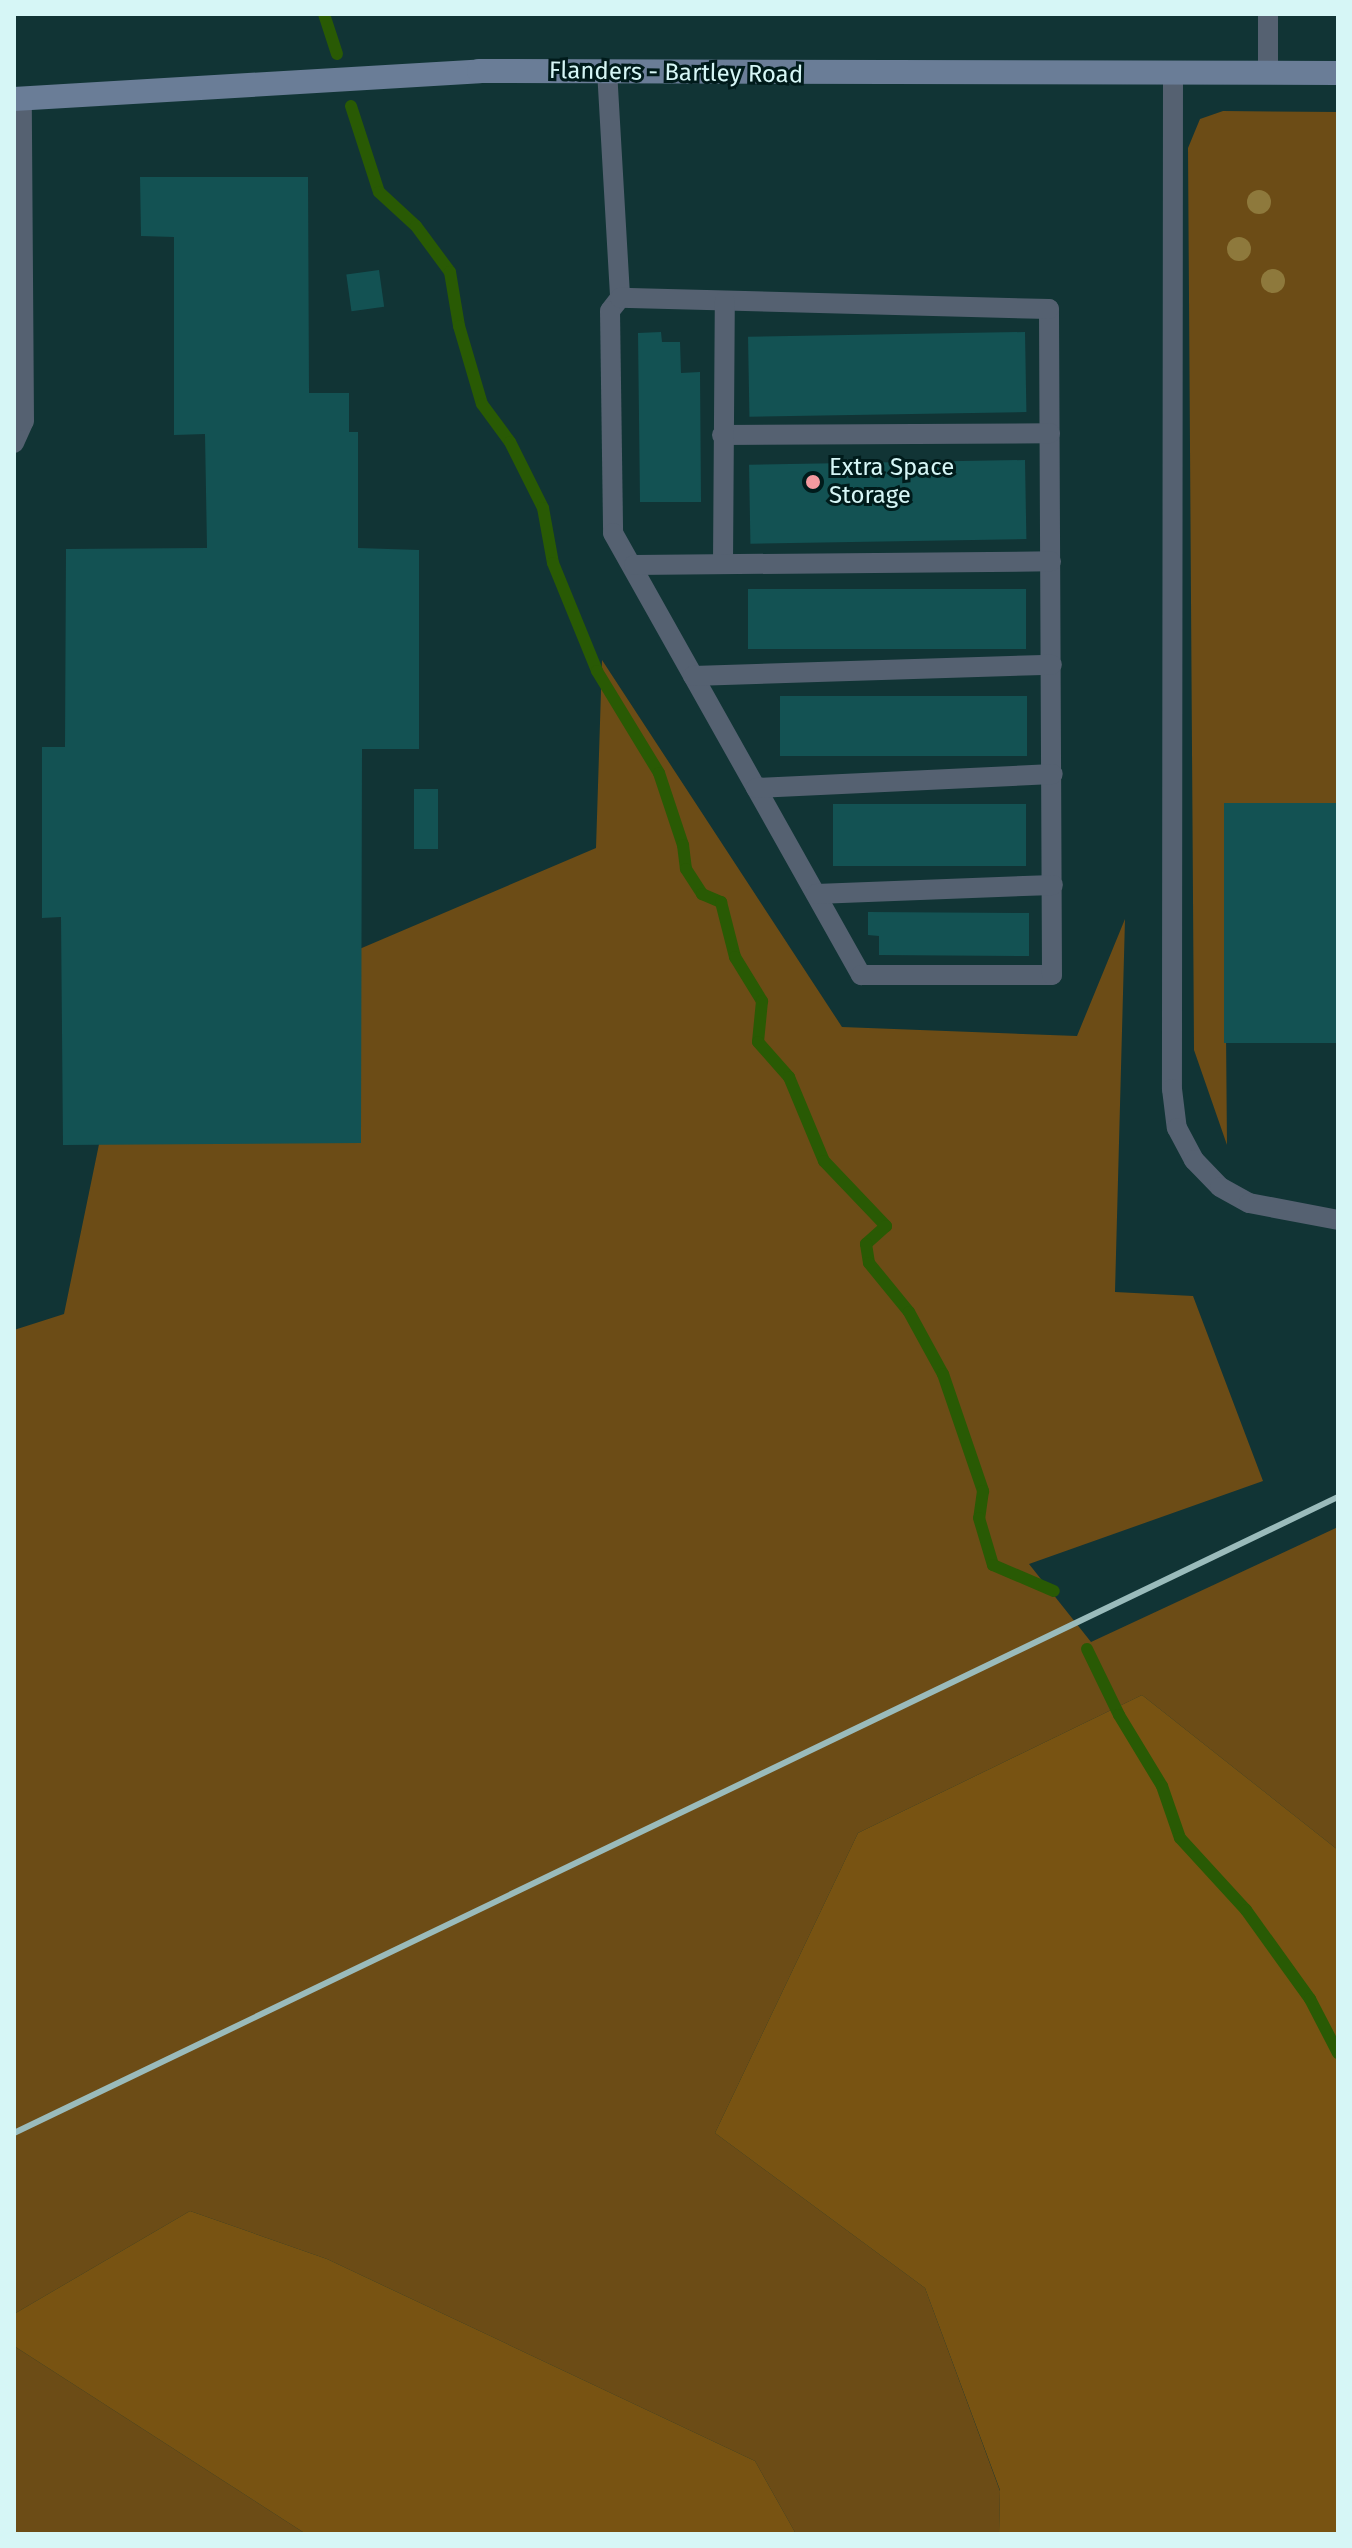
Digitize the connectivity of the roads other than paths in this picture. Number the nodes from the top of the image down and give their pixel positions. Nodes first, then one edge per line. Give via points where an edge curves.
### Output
1 (1268, 14) edge
2 (607, 70) junction
3 (1173, 73) junction
4 (1338, 73) edge
5 (1268, 74) junction
6 (18, 98) edge
7 (620, 298) junction
8 (725, 301) junction
9 (1050, 433) junction
10 (722, 435) junction
11 (14, 443) edge
12 (1051, 561) junction
13 (723, 563) junction
14 (634, 565) junction
15 (1052, 665) junction
16 (693, 676) junction
17 (1053, 774) junction
18 (756, 788) junction
19 (1053, 885) junction
20 (816, 894) junction
21 (1338, 1220) edge

1 - 5 lane
2 - 3 main road, Flanders - Bartley Road
2 - 6 main road, Flanders - Bartley Road via 364,74
2 - 7 lane
3 - 5 main road, Flanders - Bartley Road
3 - 21 lane via 1172,1089 1177,1128 1194,1160 1220,1187 1249,1203
4 - 5 main road, Flanders - Bartley Road
6 - 11 lane via 24,421
7 - 8 lane
7 - 14 lane via 610,311 613,533
8 - 9 lane via 1049,309
8 - 10 lane
9 - 10 lane
9 - 12 lane
10 - 13 lane
12 - 13 lane
12 - 15 lane
13 - 14 lane
14 - 16 lane
15 - 16 lane
15 - 17 lane
16 - 18 lane
17 - 18 lane
17 - 19 lane
18 - 20 lane
19 - 20 lane
19 - 20 lane via 1052,975 861,975

